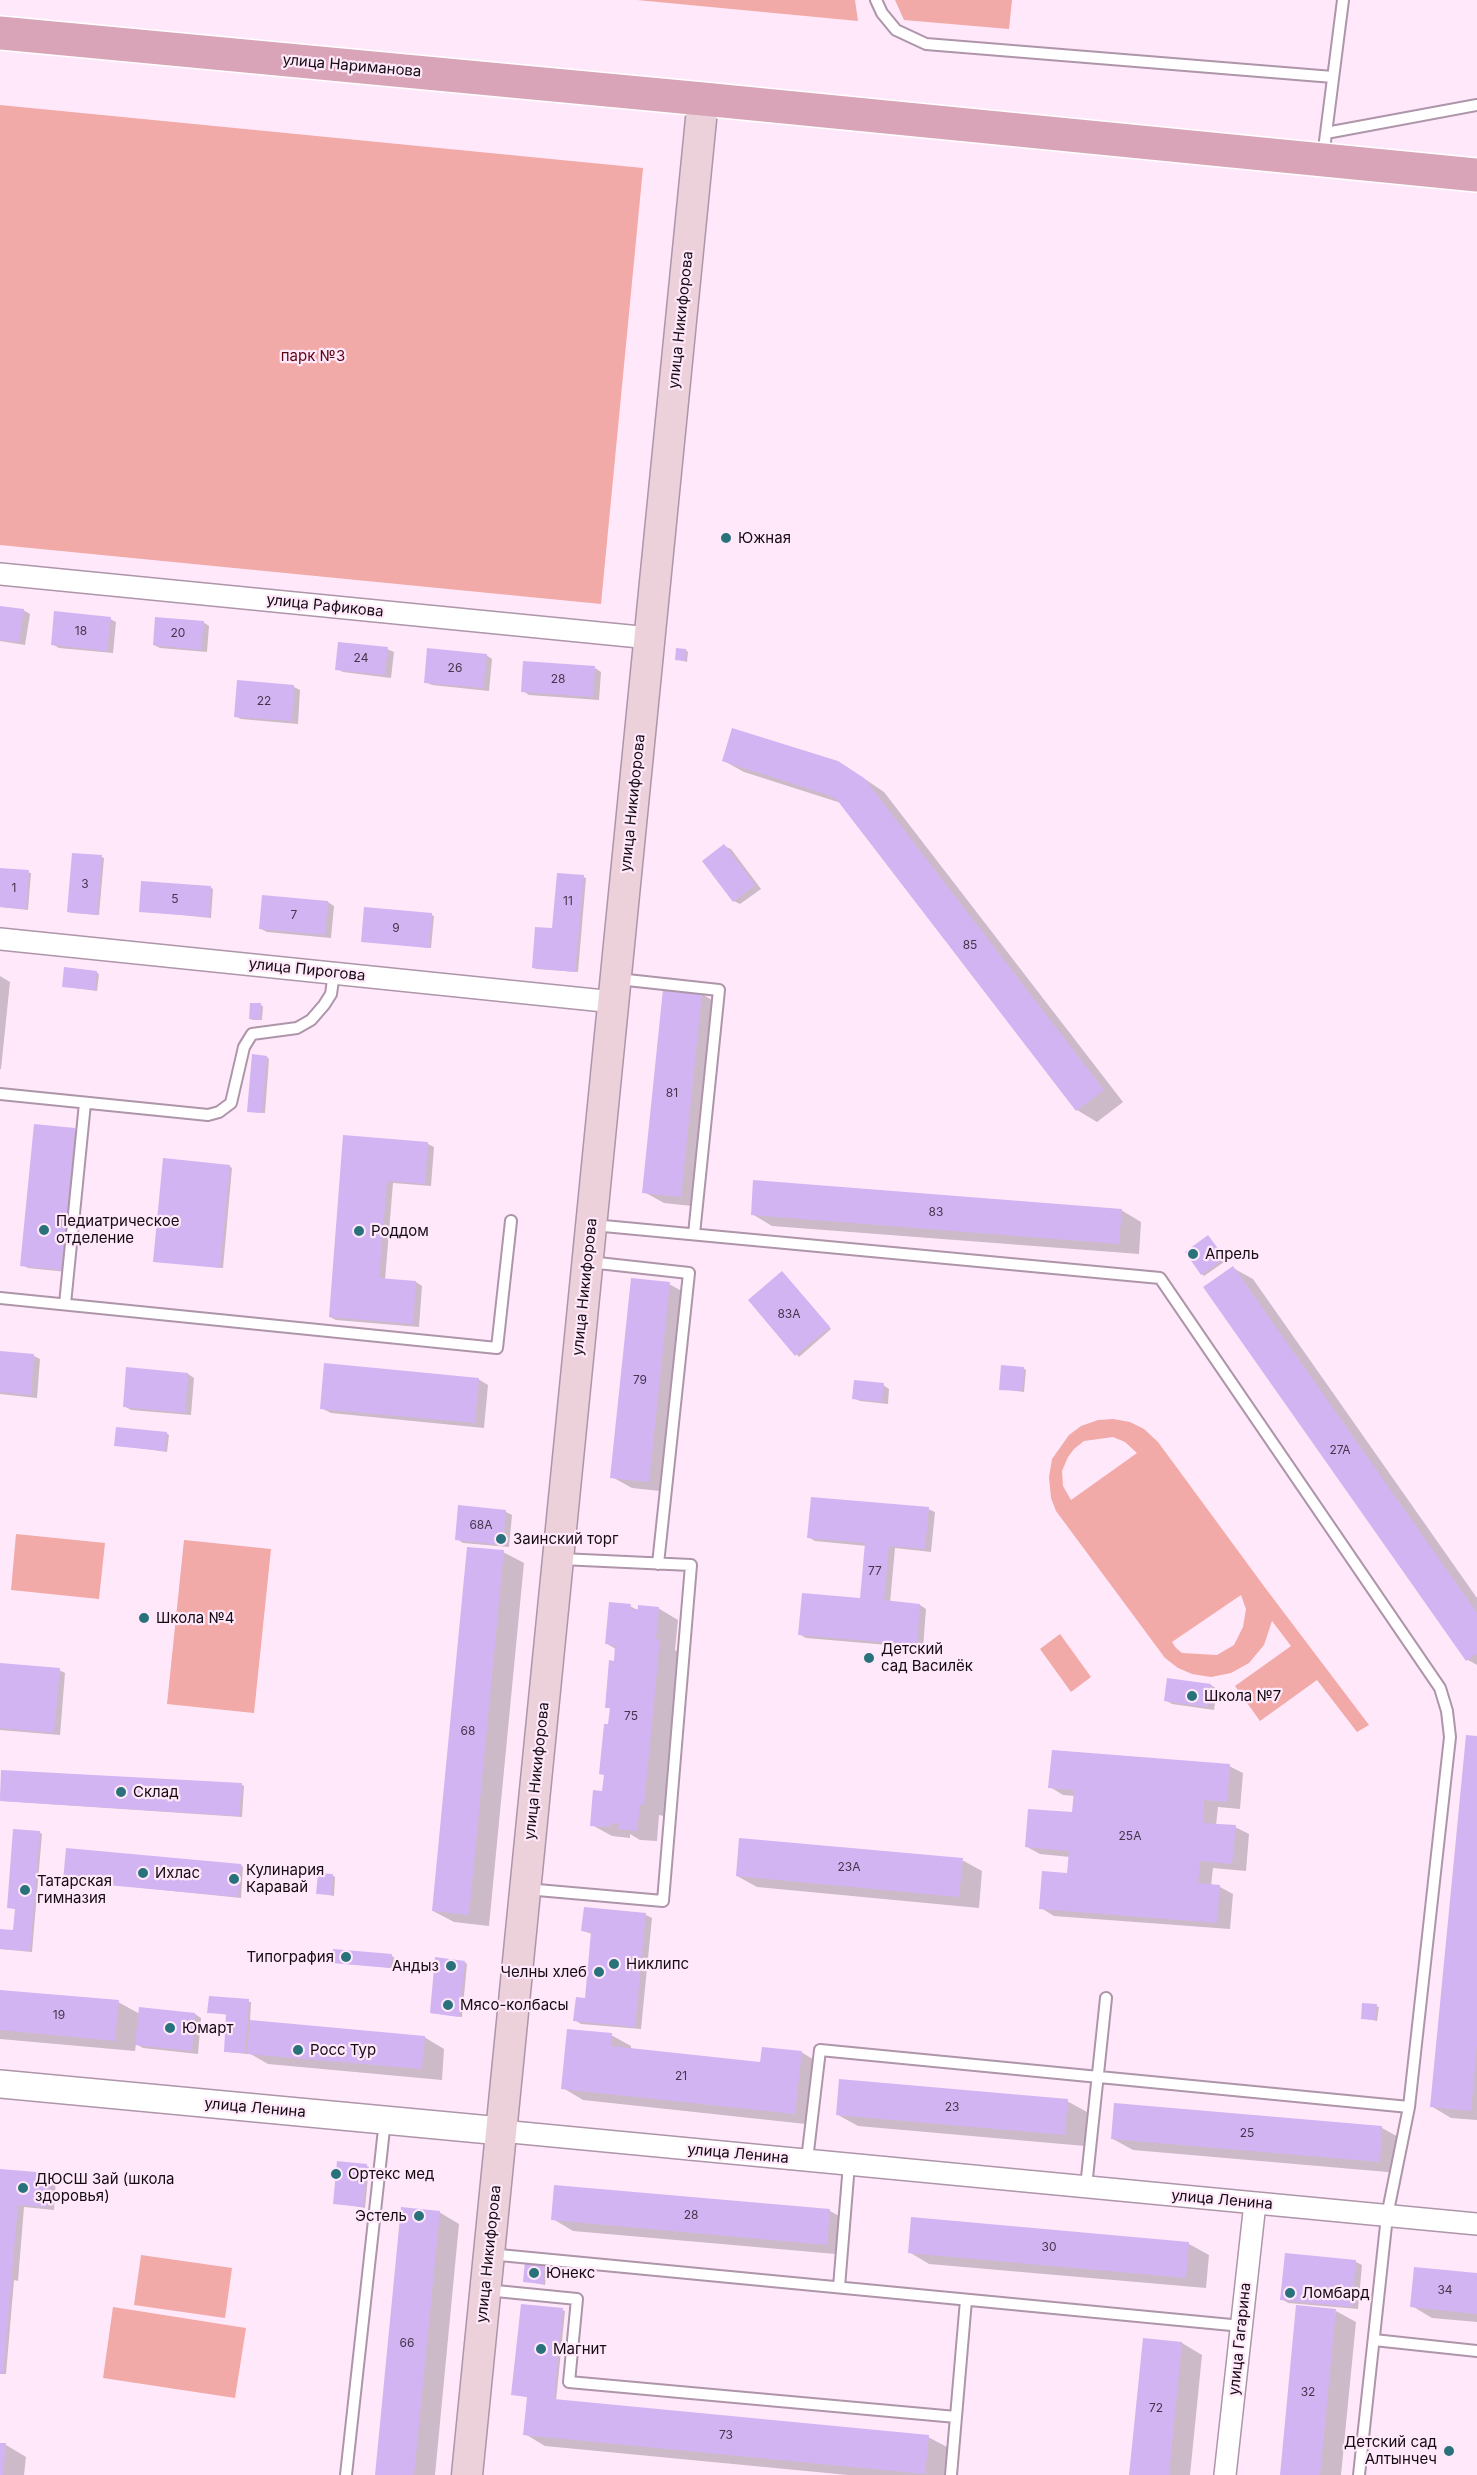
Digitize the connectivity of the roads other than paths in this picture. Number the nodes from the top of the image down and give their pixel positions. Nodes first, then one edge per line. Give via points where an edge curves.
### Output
1 (876, 0) edge
2 (1343, 0) edge
3 (0, 33) edge
4 (1333, 77) junction
5 (703, 99) junction
6 (1477, 105) edge
7 (1324, 147) junction
8 (1477, 175) edge
9 (0, 573) edge
10 (650, 638) junction
11 (0, 939) edge
12 (334, 973) junction
13 (615, 990) junction
14 (0, 1098) edge
15 (85, 1103) junction
16 (511, 1221) dead end
17 (591, 1224) junction
18 (694, 1234) junction
19 (588, 1262) junction
20 (0, 1298) edge
21 (65, 1304) junction
22 (558, 1559) junction
23 (658, 1564) junction
24 (525, 1889) junction
25 (1106, 1998) dead end
26 (1098, 2077) junction
27 (0, 2084) edge
28 (1409, 2107) junction
29 (385, 2120) junction
30 (501, 2131) junction
31 (807, 2160) junction
32 (849, 2164) junction
33 (1086, 2187) junction
34 (1255, 2203) junction
35 (1387, 2216) junction
36 (1477, 2224) edge
37 (489, 2254) junction
38 (839, 2287) junction
39 (485, 2290) junction
40 (966, 2300) junction
41 (1242, 2326) junction
42 (1374, 2340) junction
43 (1477, 2351) edge
44 (956, 2417) junction
45 (346, 2475) edge
46 (467, 2475) edge
47 (951, 2475) edge
48 (1225, 2475) edge
49 (1359, 2475) edge

1 - 4 lane via 896,30 926,44
2 - 4 lane
3 - 5 main road, улица Нариманова
4 - 7 lane
5 - 7 main road, улица Нариманова
5 - 10 main road, улица Никифорова
6 - 7 lane
7 - 8 main road, улица Нариманова
9 - 10 street, улица Рафикова
10 - 13 main road, улица Никифорова
11 - 12 street, улица Пирогова
12 - 13 street, улица Пирогова
12 - 15 lane via 331,994 311,1020 297,1028 252,1034 244,1047 231,1102 225,1109 208,1115
13 - 17 main road, улица Никифорова
13 - 18 lane via 719,990
14 - 15 lane
15 - 21 lane
16 - 21 lane via 497,1348
17 - 18 lane
17 - 19 main road, улица Никифорова
18 - 28 lane via 1160,1278 1440,1688 1449,1737
19 - 22 main road, улица Никифорова
19 - 23 lane via 689,1273
20 - 21 lane
22 - 23 lane
22 - 24 main road, улица Никифорова
23 - 24 lane via 691,1565 663,1901
24 - 30 main road, улица Никифорова
25 - 26 lane
26 - 28 lane
26 - 31 lane via 820,2050
26 - 33 lane
27 - 29 street, улица Ленина
28 - 35 lane
29 - 30 street, улица Ленина
29 - 45 lane
30 - 31 street, улица Ленина
30 - 37 main road, улица Никифорова
31 - 32 street, улица Ленина
32 - 33 street, улица Ленина
32 - 38 lane
33 - 34 street, улица Ленина
34 - 35 street, улица Ленина
34 - 41 street, улица Гагарина
35 - 36 street, улица Ленина
35 - 42 lane
37 - 38 lane
37 - 39 main road, улица Никифорова
38 - 40 lane
39 - 44 lane via 578,2299 569,2382
39 - 46 main road, улица Никифорова
40 - 41 lane
40 - 44 lane
41 - 48 street, улица Гагарина
42 - 43 lane
42 - 49 lane
44 - 47 lane

